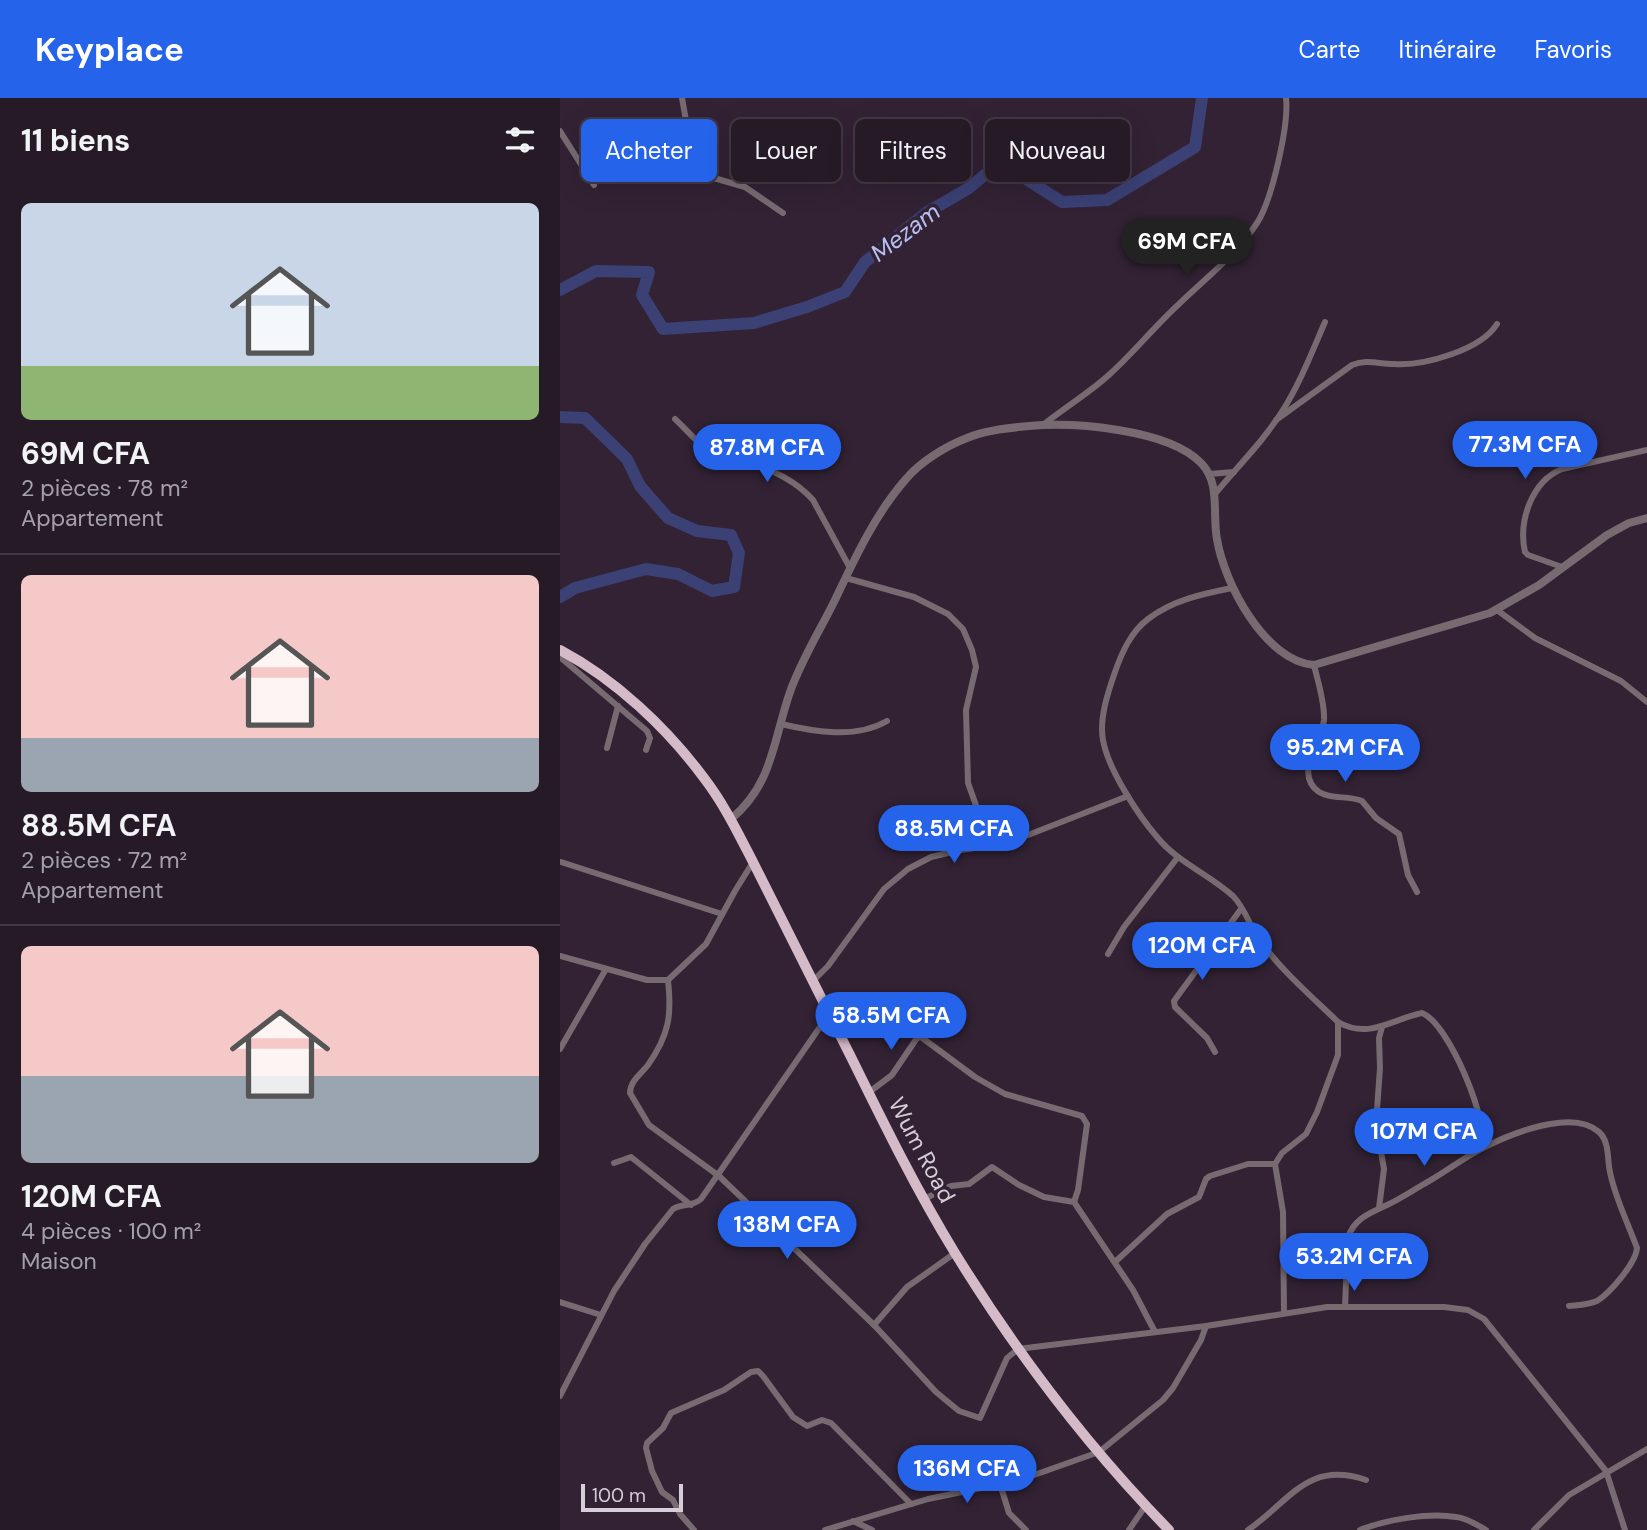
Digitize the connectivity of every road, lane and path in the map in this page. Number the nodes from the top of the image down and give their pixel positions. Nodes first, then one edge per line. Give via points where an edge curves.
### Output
1 (682, 98) edge
2 (1286, 98) edge
3 (560, 131) edge
4 (594, 185) dead end
5 (783, 213) dead end
6 (1325, 322) dead end
7 (1497, 324) dead end
8 (676, 419) dead end
9 (1276, 420) junction
10 (1042, 425) junction
11 (1647, 450) edge
12 (1234, 472) junction
13 (1209, 474) junction
14 (1214, 495) junction
15 (1647, 518) edge
16 (1562, 567) junction
17 (850, 568) junction
18 (846, 578) junction
19 (1232, 588) junction
20 (1497, 610) junction
21 (560, 650) edge
22 (560, 657) edge
23 (1314, 665) junction
24 (1647, 702) edge
25 (618, 706) junction
26 (887, 721) dead end
27 (781, 724) junction
28 (607, 748) dead end
29 (646, 750) dead end
30 (1128, 796) junction
31 (731, 819) junction
32 (1003, 842) junction
33 (1178, 857) junction
34 (561, 862) edge
35 (753, 862) junction
36 (1418, 892) dead end
37 (1241, 909) junction
38 (722, 914) junction
39 (1108, 954) dead end
40 (560, 956) edge
41 (606, 970) junction
42 (668, 980) junction
43 (812, 982) junction
44 (829, 1014) junction
45 (1338, 1022) junction
46 (1378, 1028) junction
47 (560, 1049) edge
48 (1215, 1052) dead end
49 (868, 1093) junction
50 (1480, 1149) junction
51 (614, 1163) dead end
52 (1275, 1164) junction
53 (719, 1176) junction
54 (924, 1199) junction
55 (1074, 1202) junction
56 (691, 1205) junction
57 (1379, 1208) junction
58 (955, 1253) junction
59 (1115, 1262) junction
60 (560, 1302) edge
61 (1569, 1306) dead end
62 (1345, 1307) junction
63 (1284, 1313) junction
64 (601, 1315) junction
65 (874, 1325) junction
66 (1206, 1326) junction
67 (1155, 1332) junction
68 (1018, 1349) junction
69 (560, 1396) edge
70 (1647, 1449) edge
71 (1099, 1452) junction
72 (1606, 1471) junction
73 (1366, 1480) dead end
74 (1000, 1485) junction
75 (911, 1504) junction
76 (1146, 1506) junction
77 (853, 1521) junction
78 (694, 1530) edge
79 (825, 1530) edge
80 (872, 1530) edge
81 (1026, 1530) edge
82 (1129, 1530) edge
83 (1169, 1530) edge
84 (1248, 1530) edge
85 (1360, 1530) edge
86 (1486, 1530) edge
87 (1534, 1530) edge
88 (1625, 1530) edge

1 - 5 street via 693,160 700,174 745,187
2 - 10 street via 1286,130 1278,163 1262,215 1247,237 1112,372
3 - 4 street
6 - 9 street
7 - 9 street via 1475,344 1432,359 1352,365
8 - 17 street via 716,455 776,473 806,492
9 - 12 street
10 - 13 street via 1121,430 1161,439 1195,458
10 - 17 street via 967,438 919,467 886,507
11 - 16 street via 1562,469 1536,488 1530,498 1525,552
12 - 13 street
12 - 14 street
13 - 14 street
14 - 19 street via 1217,539
15 - 16 street via 1607,535
16 - 20 street
17 - 18 street
18 - 27 street via 806,654
18 - 32 street via 914,597 948,614 963,629 976,667 967,710 968,783 982,821
19 - 23 street via 1250,617 1290,659
19 - 30 street via 1174,603 1147,619 1119,659 1104,710 1103,740
20 - 23 street
20 - 24 street via 1535,638 1621,681
21 - 31 highway, Wum Road via 596,672 656,723 705,780
22 - 25 street
23 - 36 street via 1324,716 1310,759 1311,783 1321,793 1362,801 1399,834 1404,865
25 - 28 street
25 - 29 street via 648,731
26 - 27 street via 874,729 834,732
27 - 31 street via 765,777
30 - 32 street
30 - 33 street via 1157,838
31 - 35 highway, Wum Road
32 - 43 street via 931,857 896,878
33 - 37 street via 1234,897
33 - 39 street
34 - 38 street
35 - 38 street
35 - 43 highway, Wum Road
37 - 45 street via 1275,961
37 - 48 street via 1174,1001
38 - 42 street via 706,944
40 - 41 street
41 - 42 street
41 - 47 street
42 - 53 street via 668,1028 630,1093 649,1125
43 - 44 highway, Wum Road
44 - 49 highway, Wum Road
44 - 53 street
45 - 46 street via 1359,1030
45 - 52 street via 1338,1055 1317,1112 1306,1134
46 - 50 street via 1422,1013 1436,1022 1472,1094 1482,1126
46 - 57 street via 1376,1130 1384,1169
49 - 54 highway, Wum Road
49 - 55 street via 892,1075 921,1037 1005,1094 1082,1116 1087,1124
50 - 57 street
50 - 61 street via 1556,1122 1586,1126 1602,1136 1636,1256 1600,1298
51 - 56 street via 631,1157
52 - 59 street via 1248,1164 1210,1176 1199,1197 1167,1214
52 - 63 street via 1283,1212
53 - 56 street
53 - 65 street
54 - 55 street via 951,1186 969,1184 992,1167 1044,1196
54 - 58 highway, Wum Road
55 - 59 street
56 - 64 street via 678,1206 661,1222
57 - 62 street via 1366,1213 1348,1237
58 - 65 street via 907,1287
58 - 68 highway, Wum Road
59 - 67 street
60 - 64 street
62 - 63 street
62 - 72 street via 1444,1307 1477,1313
63 - 66 street
64 - 69 street
65 - 68 street via 936,1392 976,1419 983,1414 1007,1358
66 - 67 street
66 - 71 street via 1163,1400
67 - 68 street
68 - 71 highway, Wum Road
70 - 72 street
71 - 74 street
71 - 76 highway, Wum Road
72 - 87 street via 1569,1495
72 - 88 street
73 - 84 street via 1339,1474 1318,1477
74 - 75 street
74 - 81 street via 1009,1513
75 - 77 street
75 - 78 street via 831,1423 822,1420 807,1426 793,1416 758,1371 671,1413 647,1443 662,1492
76 - 82 street
76 - 83 highway, Wum Road
77 - 79 street
77 - 80 street
85 - 86 street via 1415,1517 1456,1517

